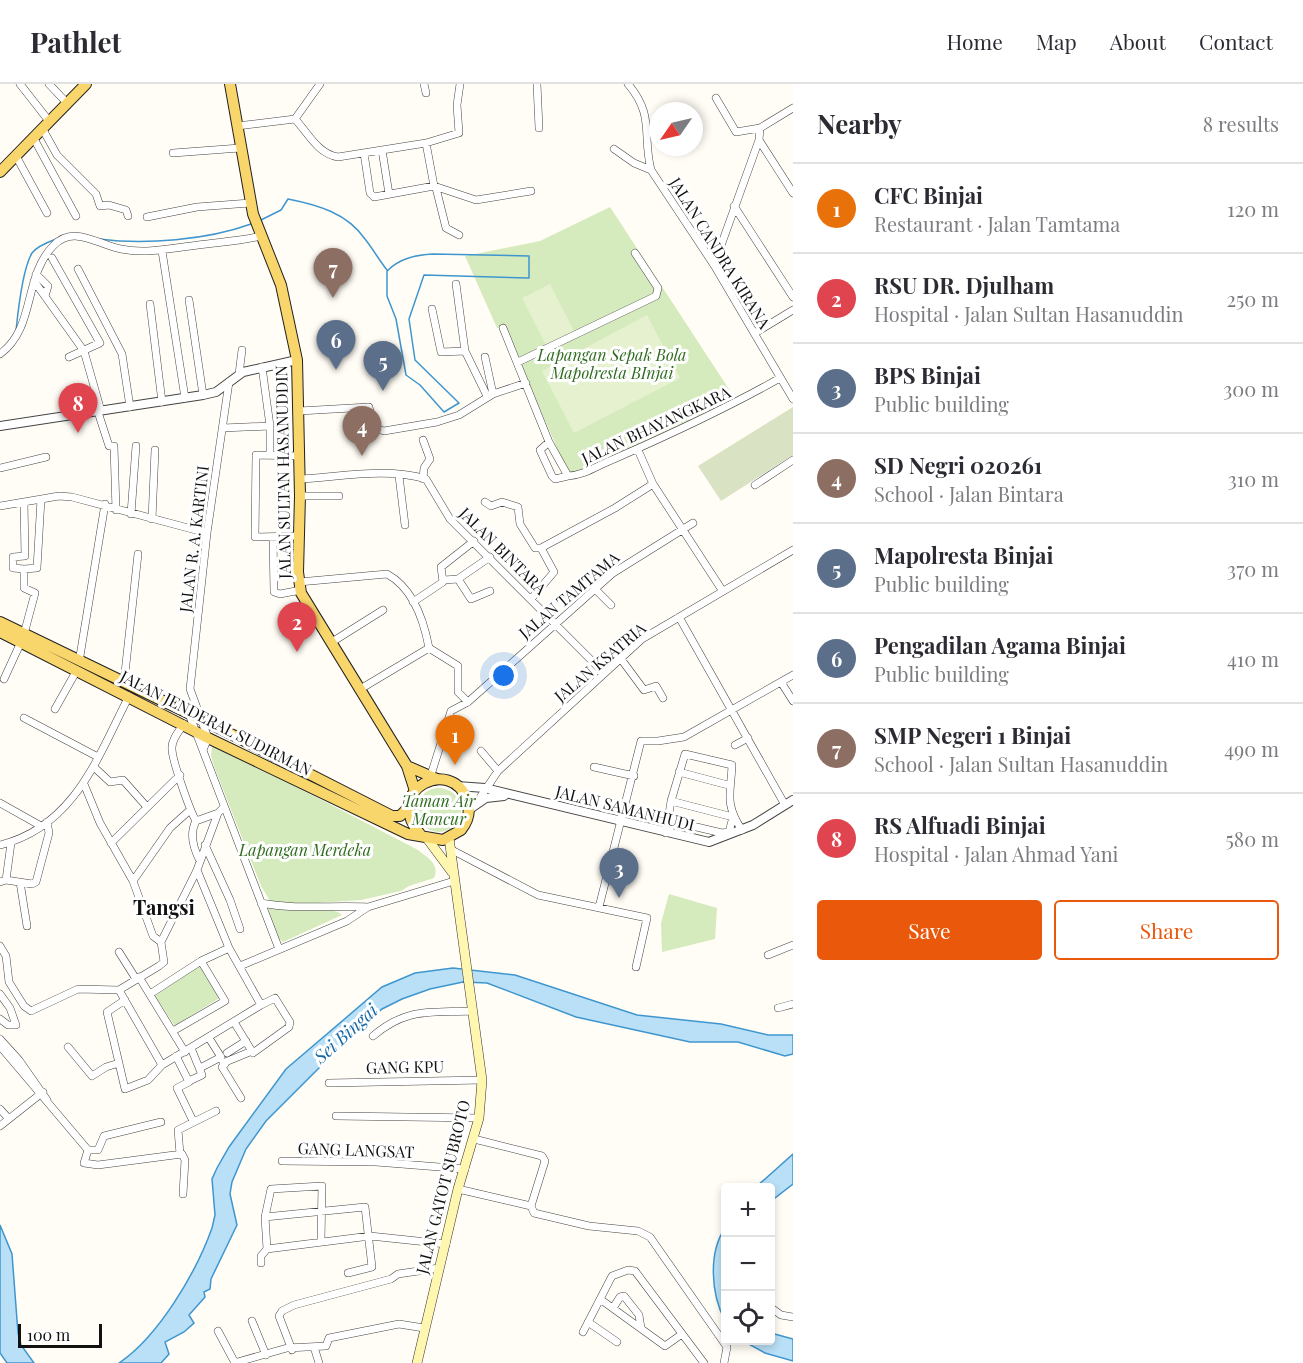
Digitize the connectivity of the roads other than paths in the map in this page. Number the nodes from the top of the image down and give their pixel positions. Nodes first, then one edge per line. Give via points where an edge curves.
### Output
1 (20, 84) edge
2 (49, 84) edge
3 (86, 84) edge
4 (230, 84) edge
5 (320, 84) edge
6 (424, 84) edge
7 (460, 84) edge
8 (537, 84) edge
9 (628, 84) edge
10 (426, 93) dead end
11 (717, 98) dead end
12 (66, 104) junction
13 (793, 108) edge
14 (295, 118) junction
15 (45, 124) junction
16 (237, 126) junction
17 (539, 128) dead end
18 (760, 128) junction
19 (33, 137) junction
20 (759, 140) junction
21 (426, 143) junction
22 (240, 147) junction
23 (614, 149) dead end
24 (382, 150) junction
25 (173, 153) dead end
26 (364, 153) junction
27 (16, 156) junction
28 (651, 170) junction
29 (0, 172) edge
30 (435, 187) junction
31 (531, 191) dead end
32 (793, 193) edge
33 (388, 194) junction
34 (734, 206) junction
35 (252, 208) junction
36 (47, 213) dead end
37 (76, 216) dead end
38 (128, 216) dead end
39 (147, 217) dead end
40 (260, 233) junction
41 (459, 235) dead end
42 (162, 251) junction
43 (635, 253) dead end
44 (52, 258) dead end
45 (714, 265) junction
46 (78, 269) dead end
47 (35, 277) junction
48 (456, 284) dead end
49 (793, 297) edge
50 (189, 300) dead end
51 (150, 304) dead end
52 (432, 309) dead end
53 (793, 310) edge
54 (503, 328) dead end
55 (755, 333) junction
56 (242, 350) dead end
57 (84, 351) junction
58 (465, 351) junction
59 (0, 354) edge
60 (69, 357) dead end
61 (485, 357) dead end
62 (297, 360) junction
63 (518, 362) junction
64 (262, 367) junction
65 (239, 374) junction
66 (780, 378) junction
67 (229, 382) junction
68 (526, 383) junction
69 (203, 395) junction
70 (490, 395) junction
71 (185, 398) junction
72 (793, 399) edge
73 (162, 402) junction
74 (130, 407) junction
75 (299, 411) junction
76 (100, 412) junction
77 (0, 426) edge
78 (270, 426) junction
79 (223, 428) junction
80 (423, 440) dead end
81 (549, 442) junction
82 (136, 446) dead end
83 (155, 450) dead end
84 (638, 450) junction
85 (270, 456) junction
86 (300, 456) junction
87 (46, 457) dead end
88 (793, 460) edge
89 (0, 468) edge
90 (399, 476) junction
91 (568, 476) junction
92 (299, 479) junction
93 (423, 479) junction
94 (653, 484) junction
95 (755, 485) dead end
96 (300, 496) junction
97 (339, 496) dead end
98 (40, 499) junction
99 (24, 502) junction
100 (485, 502) dead end
101 (105, 504) junction
102 (0, 506) edge
103 (116, 510) junction
104 (131, 514) junction
105 (152, 519) junction
106 (693, 523) dead end
107 (405, 525) dead end
108 (682, 530) junction
109 (207, 533) junction
110 (299, 536) junction
111 (273, 537) junction
112 (474, 541) junction
113 (541, 548) junction
114 (793, 550) edge
115 (138, 554) dead end
116 (490, 557) junction
117 (24, 569) junction
118 (458, 579) junction
119 (444, 580) junction
120 (300, 586) junction
121 (594, 588) junction
122 (722, 590) junction
123 (490, 591) dead end
124 (531, 598) junction
125 (413, 602) junction
126 (611, 605) dead end
127 (383, 610) dead end
128 (679, 616) junction
129 (0, 622) edge
130 (556, 624) junction
131 (0, 632) edge
132 (22, 638) junction
133 (332, 642) junction
134 (35, 644) junction
135 (429, 648) junction
136 (74, 658) junction
137 (621, 659) junction
138 (77, 670) junction
139 (604, 673) junction
140 (793, 675) edge
141 (4, 679) dead end
142 (124, 682) junction
143 (782, 682) junction
144 (362, 688) junction
145 (129, 696) junction
146 (663, 698) dead end
147 (192, 700) junction
148 (793, 701) edge
149 (468, 702) junction
150 (731, 709) junction
151 (55, 710) dead end
152 (24, 718) dead end
153 (201, 720) junction
154 (189, 722) junction
155 (208, 738) junction
156 (748, 738) junction
157 (735, 746) dead end
158 (203, 750) junction
159 (482, 751) dead end
160 (268, 753) junction
161 (98, 757) junction
162 (262, 764) junction
163 (407, 766) junction
164 (594, 767) dead end
165 (95, 768) junction
166 (498, 771) junction
167 (679, 772) junction
168 (180, 775) junction
169 (634, 776) junction
170 (436, 778) junction
171 (84, 783) junction
172 (728, 785) junction
173 (457, 786) junction
174 (484, 788) junction
175 (415, 791) junction
176 (513, 796) junction
177 (793, 800) edge
178 (671, 801) junction
179 (0, 803) edge
180 (473, 805) junction
181 (785, 806) junction
182 (147, 807) junction
183 (408, 808) junction
184 (190, 810) junction
185 (221, 811) junction
186 (733, 817) junction
187 (667, 820) junction
188 (619, 821) junction
189 (196, 822) junction
190 (44, 824) junction
191 (742, 830) junction
192 (666, 833) junction
193 (423, 836) junction
194 (717, 836) junction
195 (11, 843) junction
196 (111, 843) junction
197 (450, 844) junction
198 (0, 845) edge
199 (205, 845) junction
200 (199, 860) junction
201 (197, 870) junction
202 (453, 877) junction
203 (3, 881) edge
204 (132, 881) junction
205 (20, 882) junction
206 (261, 903) junction
207 (599, 907) junction
208 (368, 908) junction
209 (27, 926) dead end
210 (240, 929) dead end
211 (161, 942) junction
212 (793, 945) edge
213 (0, 946) edge
214 (229, 948) junction
215 (279, 948) junction
216 (119, 952) dead end
217 (768, 955) dead end
218 (201, 961) junction
219 (240, 966) junction
220 (636, 967) dead end
221 (9, 977) junction
222 (0, 978) edge
223 (137, 978) junction
224 (119, 990) junction
225 (0, 994) edge
226 (150, 994) junction
227 (125, 1000) junction
228 (793, 1004) edge
229 (261, 1005) junction
230 (778, 1008) dead end
231 (472, 1011) junction
232 (0, 1019) edge
233 (234, 1022) junction
234 (173, 1031) junction
235 (373, 1036) dead end
236 (209, 1038) junction
237 (0, 1039) edge
238 (246, 1041) junction
239 (0, 1046) edge
240 (68, 1047) dead end
241 (188, 1050) junction
242 (252, 1051) junction
243 (176, 1056) junction
244 (224, 1058) junction
245 (119, 1063) junction
246 (162, 1065) junction
247 (200, 1068) junction
248 (482, 1080) junction
249 (189, 1081) junction
250 (329, 1083) dead end
251 (41, 1094) junction
252 (240, 1098) dead end
253 (0, 1109) edge
254 (216, 1111) dead end
255 (336, 1116) dead end
256 (479, 1118) junction
257 (9, 1119) junction
258 (193, 1121) junction
259 (161, 1122) dead end
260 (0, 1126) edge
261 (474, 1138) junction
262 (88, 1150) junction
263 (180, 1154) junction
264 (282, 1161) dead end
265 (465, 1169) junction
266 (458, 1189) junction
267 (183, 1194) dead end
268 (531, 1206) junction
269 (322, 1213) junction
270 (265, 1217) junction
271 (370, 1236) junction
272 (321, 1240) junction
273 (446, 1244) junction
274 (267, 1249) junction
275 (261, 1263) dead end
276 (439, 1268) junction
277 (348, 1273) dead end
278 (600, 1299) junction
279 (613, 1308) junction
280 (775, 1310) edge
281 (793, 1317) edge
282 (252, 1321) dead end
283 (588, 1322) junction
284 (424, 1328) junction
285 (641, 1328) junction
286 (218, 1331) dead end
287 (583, 1332) dead end
288 (682, 1334) junction
289 (617, 1342) dead end
290 (314, 1347) junction
291 (292, 1350) junction
292 (266, 1355) junction
293 (250, 1361) edge
294 (234, 1363) edge
295 (319, 1363) edge
296 (417, 1363) edge
297 (704, 1363) edge
298 (724, 1363) edge

1 - 15 street
2 - 12 street
3 - 12 main road
4 - 16 main road, JALAN SULTAN HASANUDDIN
5 - 14 street
6 - 10 street
7 - 21 street via 459,133
8 - 17 street
9 - 28 street, JALAN CANDRA KIRANA via 647,118 646,153
11 - 18 street via 736,132
12 - 15 main road
13 - 18 street
14 - 16 street
14 - 26 street via 329,156
15 - 19 main road
15 - 38 street via 57,155 96,194 100,206 126,210
16 - 22 main road, JALAN SULTAN HASANUDDIN
18 - 20 street
19 - 27 main road
19 - 37 street
20 - 32 street
20 - 34 street
21 - 24 street
21 - 30 street
22 - 25 street
22 - 35 main road, JALAN SULTAN HASANUDDIN
23 - 28 street
24 - 26 street
24 - 33 street
26 - 33 street via 371,196
27 - 29 main road
27 - 36 street
28 - 45 street, JALAN CANDRA KIRANA
30 - 31 street via 476,200
30 - 33 street
30 - 41 street via 445,226
34 - 45 street
34 - 49 street
35 - 39 street via 197,207
35 - 40 main road, JALAN SULTAN HASANUDDIN
40 - 42 street
40 - 62 main road, JALAN SULTAN HASANUDDIN via 281,285
42 - 47 street via 119,249 97,239 70,236 43,257
42 - 71 street
43 - 63 street via 658,288 656,296
44 - 57 street via 100,343
45 - 55 street, JALAN CANDRA KIRANA
46 - 74 street via 122,354
47 - 57 street via 48,286 45,296
47 - 59 street via 24,324
48 - 58 street
50 - 69 street
51 - 73 street
52 - 58 street via 441,352
53 - 55 street
54 - 63 street, JALAN BHAYANGKARA
55 - 66 street, JALAN CANDRA KIRANA
56 - 65 street
57 - 60 street
57 - 76 street
58 - 70 street
61 - 70 street
62 - 64 street
62 - 75 main road, JALAN SULTAN HASANUDDIN
63 - 68 street, JALAN BHAYANGKARA
64 - 65 street
64 - 78 street
65 - 67 street
66 - 72 street, JALAN CANDRA KIRANA
66 - 84 street, JALAN BHAYANGKARA
67 - 69 street via 216,392
67 - 79 street, JALAN R. A. KARTINI
68 - 70 street
68 - 81 street, JALAN BHAYANGKARA
69 - 71 street
70 - 75 street via 459,415 384,431 374,428 369,407
71 - 73 street
73 - 74 street
74 - 76 street
75 - 86 main road, JALAN SULTAN HASANUDDIN
76 - 77 street
76 - 103 street via 110,446 114,446
78 - 79 street
78 - 85 street
79 - 109 street, JALAN R. A. KARTINI
80 - 93 street via 430,459
81 - 91 street, JALAN BHAYANGKARA
81 - 91 street via 540,450 552,476
82 - 104 street
83 - 105 street
84 - 91 street, JALAN BHAYANGKARA via 579,476
84 - 94 street
85 - 86 street
85 - 111 street via 256,455 255,537
86 - 92 main road, JALAN SULTAN HASANUDDIN
87 - 89 street
88 - 95 street
90 - 92 street
90 - 93 street
90 - 107 street
92 - 96 main road, JALAN SULTAN HASANUDDIN
93 - 112 street, JALAN BINTARA via 450,519
94 - 108 street
94 - 113 street
96 - 97 street
96 - 110 main road, JALAN SULTAN HASANUDDIN
98 - 99 street
98 - 101 street via 59,496
98 - 117 street via 37,568
99 - 102 street
99 - 117 street via 25,556 13,557 14,568
100 - 113 street via 490,506 502,502 512,505 519,511 520,524 533,546
101 - 103 street
101 - 136 street via 80,656
103 - 104 street
104 - 105 street
105 - 109 street
106 - 108 street, JALAN TAMTAMA
108 - 121 street, JALAN TAMTAMA
108 - 122 street
109 - 147 street, JALAN R. A. KARTINI
110 - 111 street
110 - 120 main road, JALAN SULTAN HASANUDDIN
111 - 120 street via 274,592 280,594
112 - 116 street, JALAN BINTARA
112 - 119 street via 441,567
113 - 124 street via 554,572
114 - 122 street, JALAN KSATRIA
115 - 142 street
116 - 118 street
116 - 124 street, JALAN BINTARA
117 - 132 street via 24,588 34,593
118 - 119 street
118 - 123 street via 471,599
119 - 125 street
120 - 125 street via 387,574
120 - 133 main road, JALAN SULTAN HASANUDDIN via 305,602
121 - 126 street
121 - 130 street, JALAN TAMTAMA
122 - 128 street, JALAN KSATRIA
124 - 130 street, JALAN BINTARA
125 - 135 street via 424,623
127 - 133 street
128 - 137 street, JALAN KSATRIA via 642,639
128 - 150 street
129 - 132 main road, JALAN JENDERAL SUDIRMAN
130 - 139 street, JALAN BINTARA
130 - 149 street, JALAN TAMTAMA
131 - 132 main road, JALAN JENDERAL SUDIRMAN
132 - 134 main road, JALAN JENDERAL SUDIRMAN
132 - 141 street
133 - 144 main road, JALAN SULTAN HASANUDDIN
134 - 136 main road, JALAN JENDERAL SUDIRMAN
134 - 138 main road, JALAN JENDERAL SUDIRMAN
135 - 144 street
135 - 149 street via 458,666 458,692
136 - 142 main road, JALAN JENDERAL SUDIRMAN
137 - 139 street, JALAN KSATRIA
137 - 146 street via 644,690 656,686
138 - 145 main road, JALAN JENDERAL SUDIRMAN
138 - 151 street
139 - 166 street, JALAN KSATRIA
140 - 143 street
142 - 154 main road, JALAN JENDERAL SUDIRMAN
143 - 148 street
143 - 150 street
144 - 163 main road, JALAN SULTAN HASANUDDIN
145 - 154 main road, JALAN JENDERAL SUDIRMAN
145 - 161 street
147 - 153 street, JALAN R. A. KARTINI
147 - 154 street, JALAN R. A. KARTINI
149 - 170 street, JALAN TAMTAMA via 449,714
150 - 156 street
150 - 169 street via 684,737 643,740
152 - 161 street
153 - 154 main road, JALAN JENDERAL SUDIRMAN
153 - 155 street, JALAN R. A. KARTINI
153 - 160 main road, JALAN JENDERAL SUDIRMAN
154 - 155 main road, JALAN JENDERAL SUDIRMAN
154 - 158 street
154 - 168 street, JALAN R. A. KARTINI via 174,737 171,749
155 - 158 street
155 - 162 main road, JALAN JENDERAL SUDIRMAN
156 - 157 street
156 - 181 street
158 - 185 street
159 - 166 street
160 - 162 main road
160 - 183 main road, JALAN JENDERAL SUDIRMAN via 392,816 400,816
161 - 165 street
162 - 193 main road, JALAN JENDERAL SUDIRMAN via 408,834
163 - 170 main road
163 - 175 main road, JALAN SULTAN HASANUDDIN
164 - 169 street
165 - 171 street
165 - 182 street via 110,782 123,780
166 - 174 street, JALAN KSATRIA
167 - 172 street
167 - 172 street via 685,754 731,764
167 - 178 street
168 - 182 street
168 - 184 street, JALAN R. A. KARTINI
169 - 188 street
170 - 173 main road
170 - 175 main road
171 - 190 street via 72,800
171 - 196 street
172 - 186 street
173 - 174 street, JALAN SAMANHUDI
173 - 180 main road
174 - 176 street, JALAN SAMANHUDI
174 - 180 street, JALAN KSATRIA
175 - 183 main road
176 - 180 street, JALAN SAMANHUDI via 493,797
176 - 188 street, JALAN SAMANHUDI
177 - 181 street, JALAN SAMANHUDI
178 - 186 street
178 - 187 street
179 - 190 street
180 - 197 main road
181 - 191 street, JALAN SAMANHUDI
182 - 196 street
183 - 193 main road via 412,824
184 - 189 street, JALAN R. A. KARTINI
184 - 204 street via 170,828
185 - 189 street
185 - 199 street
185 - 206 street
186 - 191 street
186 - 194 street via 729,832
187 - 192 street
187 - 194 street
188 - 192 street, JALAN SAMANHUDI
188 - 207 street
189 - 200 street via 192,838
190 - 195 street
190 - 205 street via 49,833 36,882
191 - 194 street, JALAN SAMANHUDI
192 - 194 street, JALAN SAMANHUDI via 699,841
193 - 197 main road
193 - 202 main road, JALAN GATOT SUBROTO
195 - 198 street
195 - 203 street
196 - 204 street
197 - 202 main road, JALAN GATOT SUBROTO
197 - 207 street via 538,895
199 - 200 street
199 - 210 street
200 - 201 street
201 - 211 street
201 - 214 street
202 - 208 street
202 - 231 main road, JALAN GATOT SUBROTO
203 - 205 street
204 - 211 street via 153,936
205 - 209 street
206 - 208 street via 286,908
206 - 215 street
207 - 220 street via 647,918
208 - 215 street via 347,921
211 - 223 street via 164,962
212 - 217 street
213 - 221 street
214 - 218 street
214 - 219 street
215 - 219 street
216 - 223 street
218 - 226 street
218 - 234 street via 225,1001
219 - 229 street
221 - 222 street
221 - 224 street via 24,1006 31,1011 78,989
223 - 224 street
223 - 226 street
224 - 227 street
225 - 232 street via 16,1025
226 - 234 street
227 - 245 street via 107,1012
227 - 246 street
228 - 230 street
229 - 233 street
229 - 242 street via 275,998 290,1022 289,1027
231 - 235 street via 411,1013 398,1017
231 - 248 main road, JALAN GATOT SUBROTO
233 - 236 street
233 - 238 street
234 - 241 street
236 - 241 street
236 - 244 street
237 - 251 street
238 - 242 street
238 - 244 street
239 - 251 street
240 - 245 street via 92,1076
241 - 243 street
241 - 247 street
242 - 244 street
243 - 246 street
243 - 249 street
244 - 247 street
244 - 252 street via 222,1067
245 - 246 street via 125,1089 148,1080
247 - 249 street via 202,1075
248 - 250 street, GANG KPU
248 - 256 main road, JALAN GATOT SUBROTO
249 - 258 street via 177,1088
251 - 257 street
251 - 262 street
253 - 257 street
254 - 258 street
255 - 256 street
256 - 261 main road, JALAN GATOT SUBROTO
257 - 260 street
258 - 263 street via 178,1130
259 - 262 street via 104,1136 98,1150
261 - 265 main road, JALAN GATOT SUBROTO
261 - 268 street via 544,1158
262 - 263 street via 84,1163 91,1165
263 - 267 street via 185,1160
264 - 265 street, GANG LANGSAT via 376,1162
265 - 266 main road, JALAN GATOT SUBROTO
266 - 268 street
266 - 273 main road, JALAN GATOT SUBROTO
268 - 298 street via 534,1213 589,1226 638,1231 650,1237 727,1347
269 - 270 street
269 - 270 street via 321,1185 269,1190
269 - 271 street via 363,1206
269 - 272 street
270 - 274 street
271 - 272 street
271 - 273 street
271 - 277 street via 372,1267
272 - 274 street
273 - 276 main road, JALAN GATOT SUBROTO
274 - 275 street
276 - 284 main road, JALAN GATOT SUBROTO
276 - 291 street via 398,1274 282,1311 279,1316
278 - 279 street
278 - 283 street
278 - 288 street via 612,1276 635,1271
279 - 285 street
279 - 285 street via 624,1296 639,1315
280 - 281 street
282 - 292 street
283 - 287 street
283 - 289 street
284 - 290 street via 399,1324 329,1338 327,1346
284 - 296 main road, JALAN GATOT SUBROTO
285 - 288 street via 665,1346
286 - 294 street
288 - 297 street
290 - 291 street
290 - 295 street
291 - 292 street
292 - 293 street
293 - 294 street

